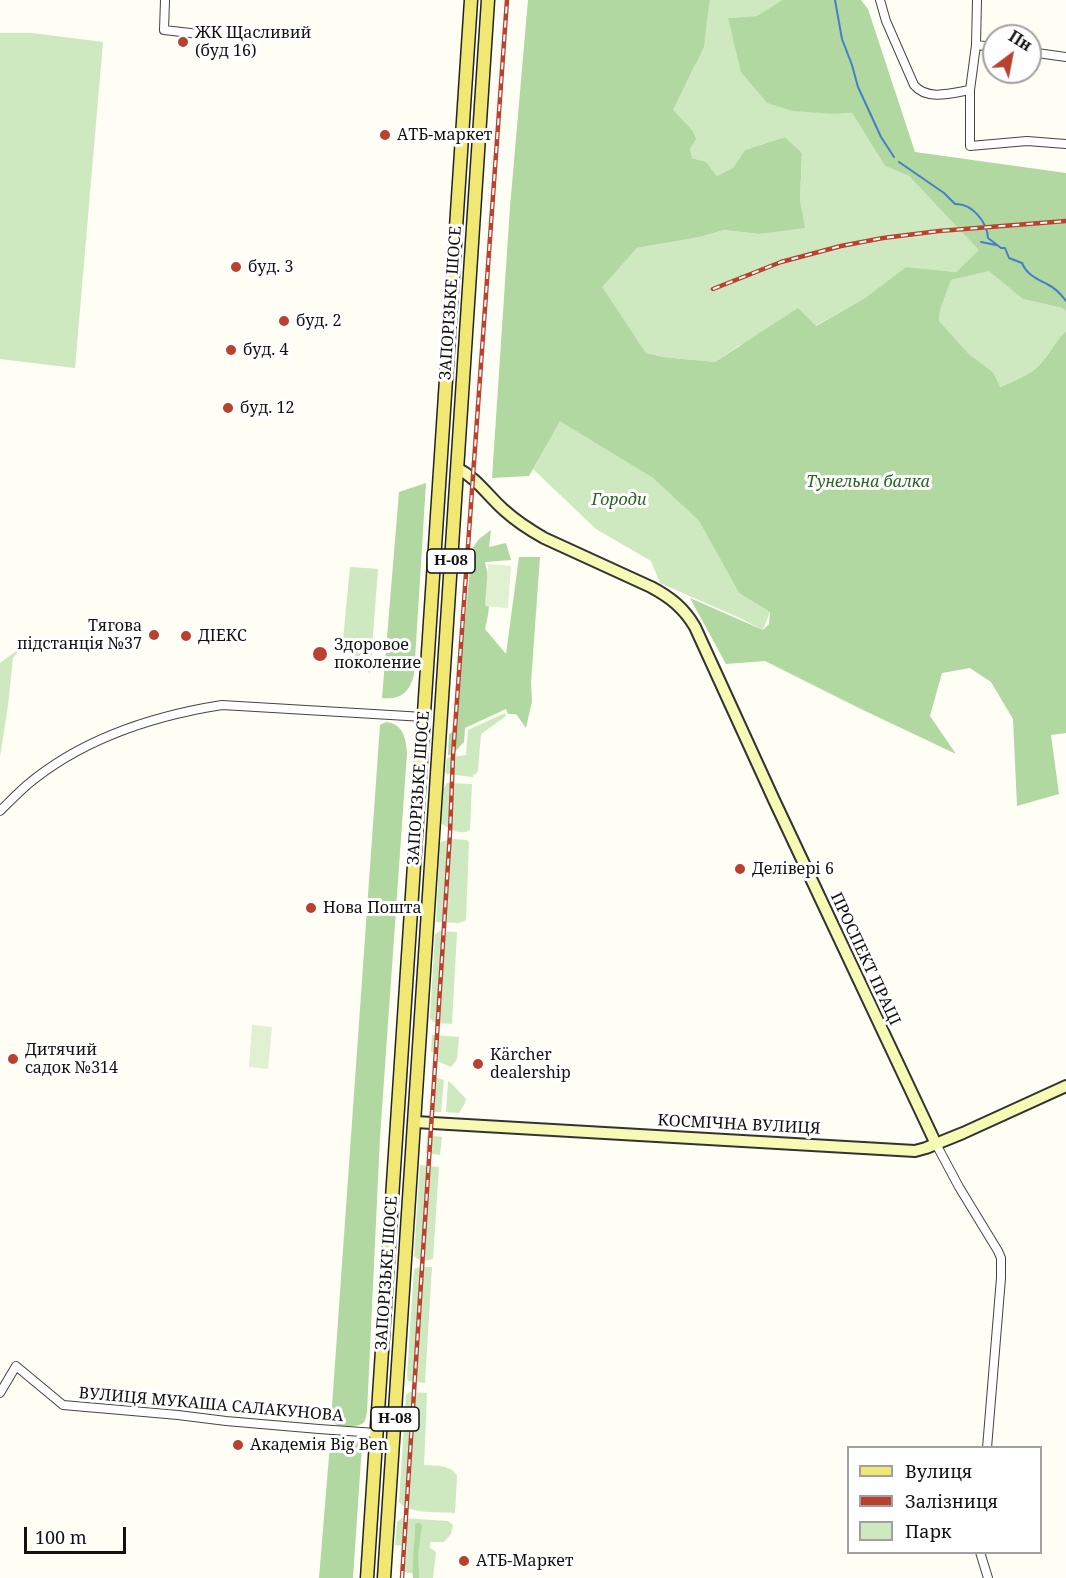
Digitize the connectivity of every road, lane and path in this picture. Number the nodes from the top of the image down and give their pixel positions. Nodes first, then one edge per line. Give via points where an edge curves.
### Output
1 (165, 0) edge
2 (471, 0) edge
3 (488, 0) edge
4 (880, 0) edge
5 (977, 0) edge
6 (199, 34) dead end
7 (976, 45) junction
8 (982, 46) edge
9 (1042, 54) edge
10 (1066, 57) edge
11 (970, 90) junction
12 (1066, 144) edge
13 (439, 468) junction
14 (457, 468) junction
15 (424, 717) junction
16 (440, 718) junction
17 (0, 811) edge
18 (1066, 1086) edge
19 (397, 1121) junction
20 (415, 1122) junction
21 (936, 1144) junction
22 (0, 1393) edge
23 (376, 1432) junction
24 (987, 1446) edge
25 (981, 1554) edge
26 (367, 1578) edge
27 (384, 1578) edge
28 (988, 1578) edge

1 - 6 street via 164,30
2 - 13 main road, ЗАПОРІЗЬКЕ ШОСЕ / Н-08
3 - 14 main road, ЗАПОРІЗЬКЕ ШОСЕ / Н-08
4 - 11 street via 918,91 936,95
5 - 7 street
7 - 8 street
7 - 11 street
9 - 10 street
11 - 12 street via 970,146 1027,141
13 - 14 main road
13 - 15 main road, ЗАПОРІЗЬКЕ ШОСЕ / Н-08
14 - 16 main road, ЗАПОРІЗЬКЕ ШОСЕ / Н-08
14 - 21 street, ПРОСПЕКТ ПРАЦІ via 530,530 651,587 685,612
15 - 16 main road
15 - 17 street via 222,705 191,710 130,726 84,747 27,785
15 - 19 main road, ЗАПОРІЗЬКЕ ШОСЕ / Н-08
16 - 20 main road, ЗАПОРІЗЬКЕ ШОСЕ / Н-08
18 - 21 street, КОСМІЧНА ВУЛИЦЯ
19 - 20 main road, КОСМІЧНА ВУЛИЦЯ
19 - 23 main road, ЗАПОРІЗЬКЕ ШОСЕ / Н-08
20 - 21 street, КОСМІЧНА ВУЛИЦЯ via 905,1151
20 - 27 main road, ЗАПОРІЗЬКЕ ШОСЕ / Н-08
21 - 24 street, ПРОСПЕКТ ПРАЦІ via 1000,1258
22 - 23 street, ВУЛИЦЯ МУКАША САЛАКУНОВА via 16,1366 63,1405
23 - 26 main road, ЗАПОРІЗЬКЕ ШОСЕ / Н-08
25 - 28 street

